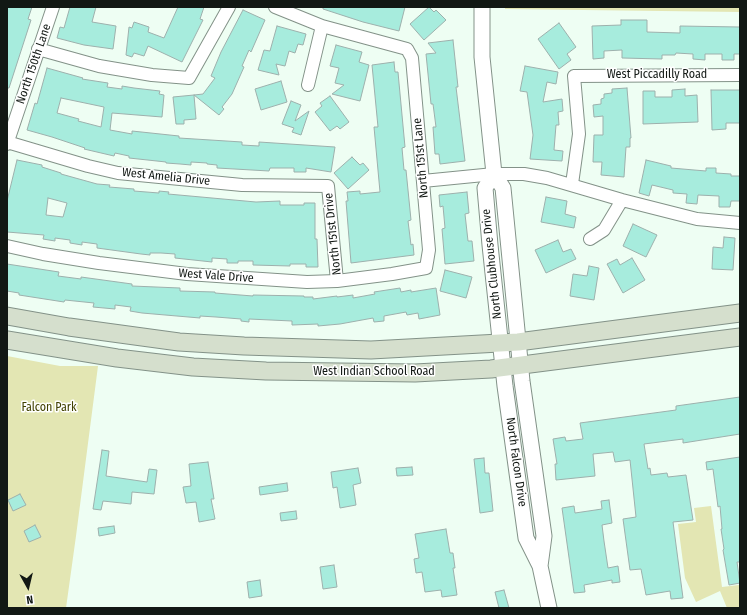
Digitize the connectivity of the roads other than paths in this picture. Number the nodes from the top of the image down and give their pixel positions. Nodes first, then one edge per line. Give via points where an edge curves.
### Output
1 (53, 7) edge
2 (229, 7) edge
3 (274, 7) edge
4 (482, 7) edge
5 (322, 26) junction
6 (38, 49) junction
7 (740, 75) edge
8 (308, 85) dead end
9 (7, 143) edge
10 (494, 174) junction
11 (423, 181) junction
12 (572, 184) junction
13 (328, 186) joint
14 (622, 200) junction
15 (740, 222) edge
16 (590, 239) dead end
17 (7, 246) edge
18 (510, 259) junction
19 (492, 261) junction
20 (426, 268) joint
21 (338, 281) junction
22 (740, 313) edge
23 (7, 316) edge
24 (740, 337) edge
25 (7, 340) edge
26 (519, 354) junction
27 (502, 355) junction
28 (540, 566) junction
29 (549, 608) edge

1 - 6 street, North 150th Lane
2 - 6 street via 189,78 99,66
3 - 5 street
4 - 10 street, North Clubhouse Drive via 482,57
5 - 8 street
5 - 11 street, North 151st Lane via 407,49 412,58
6 - 9 street, North 150th Lane
7 - 12 street, West Piccadilly Road via 574,76 579,134
9 - 13 street, West Amelia Drive via 118,173 242,185
10 - 11 street
10 - 12 street via 524,174
10 - 18 street, North Clubhouse Drive via 503,188
10 - 19 street, North Clubhouse Drive via 485,188
11 - 20 street, North 151st Lane via 429,250
12 - 14 street
13 - 21 street, North 151st Drive
14 - 15 street via 697,219
14 - 16 street via 604,230
17 - 21 street, West Vale Drive via 99,263 187,274 307,282
18 - 19 street
18 - 26 street, North Clubhouse Drive
19 - 27 street, North Clubhouse Drive
20 - 21 street, West Vale Drive
22 - 26 main road, West Indian School Road
23 - 27 main road, West Indian School Road via 146,338 236,346
24 - 26 main road, West Indian School Road
25 - 27 main road, West Indian School Road via 192,367 266,371 415,372
26 - 27 main road, West Indian School Road
26 - 27 main road, West Indian School Road
26 - 28 street, North Falcon Drive via 544,536
27 - 28 street, North Falcon Drive via 526,538
28 - 29 street, North Falcon Drive

